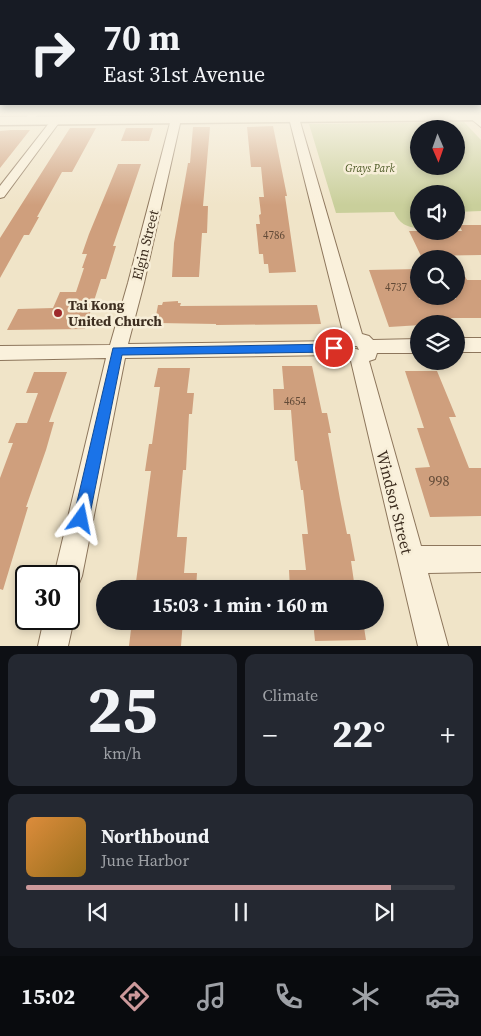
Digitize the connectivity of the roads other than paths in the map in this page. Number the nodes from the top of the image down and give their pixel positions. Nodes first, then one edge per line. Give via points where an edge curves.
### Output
1 (38, 144) edge
2 (170, 144) edge
3 (302, 144) edge
4 (0, 194) edge
5 (481, 345) edge
6 (410, 346) edge
7 (465, 346) edge
8 (356, 348) junction
9 (117, 351) junction
10 (0, 353) edge
11 (481, 559) edge
12 (410, 560) junction
13 (70, 565) edge
14 (57, 630) edge
15 (53, 646) edge
16 (432, 646) edge

1 - 4 street
2 - 9 street, Elgin Street
3 - 8 street, Windsor Street
5 - 7 street
6 - 8 street
8 - 9 street
8 - 12 street, Windsor Street
9 - 10 street
9 - 13 street, Elgin Street
11 - 12 street
12 - 16 street, Windsor Street
14 - 15 street

